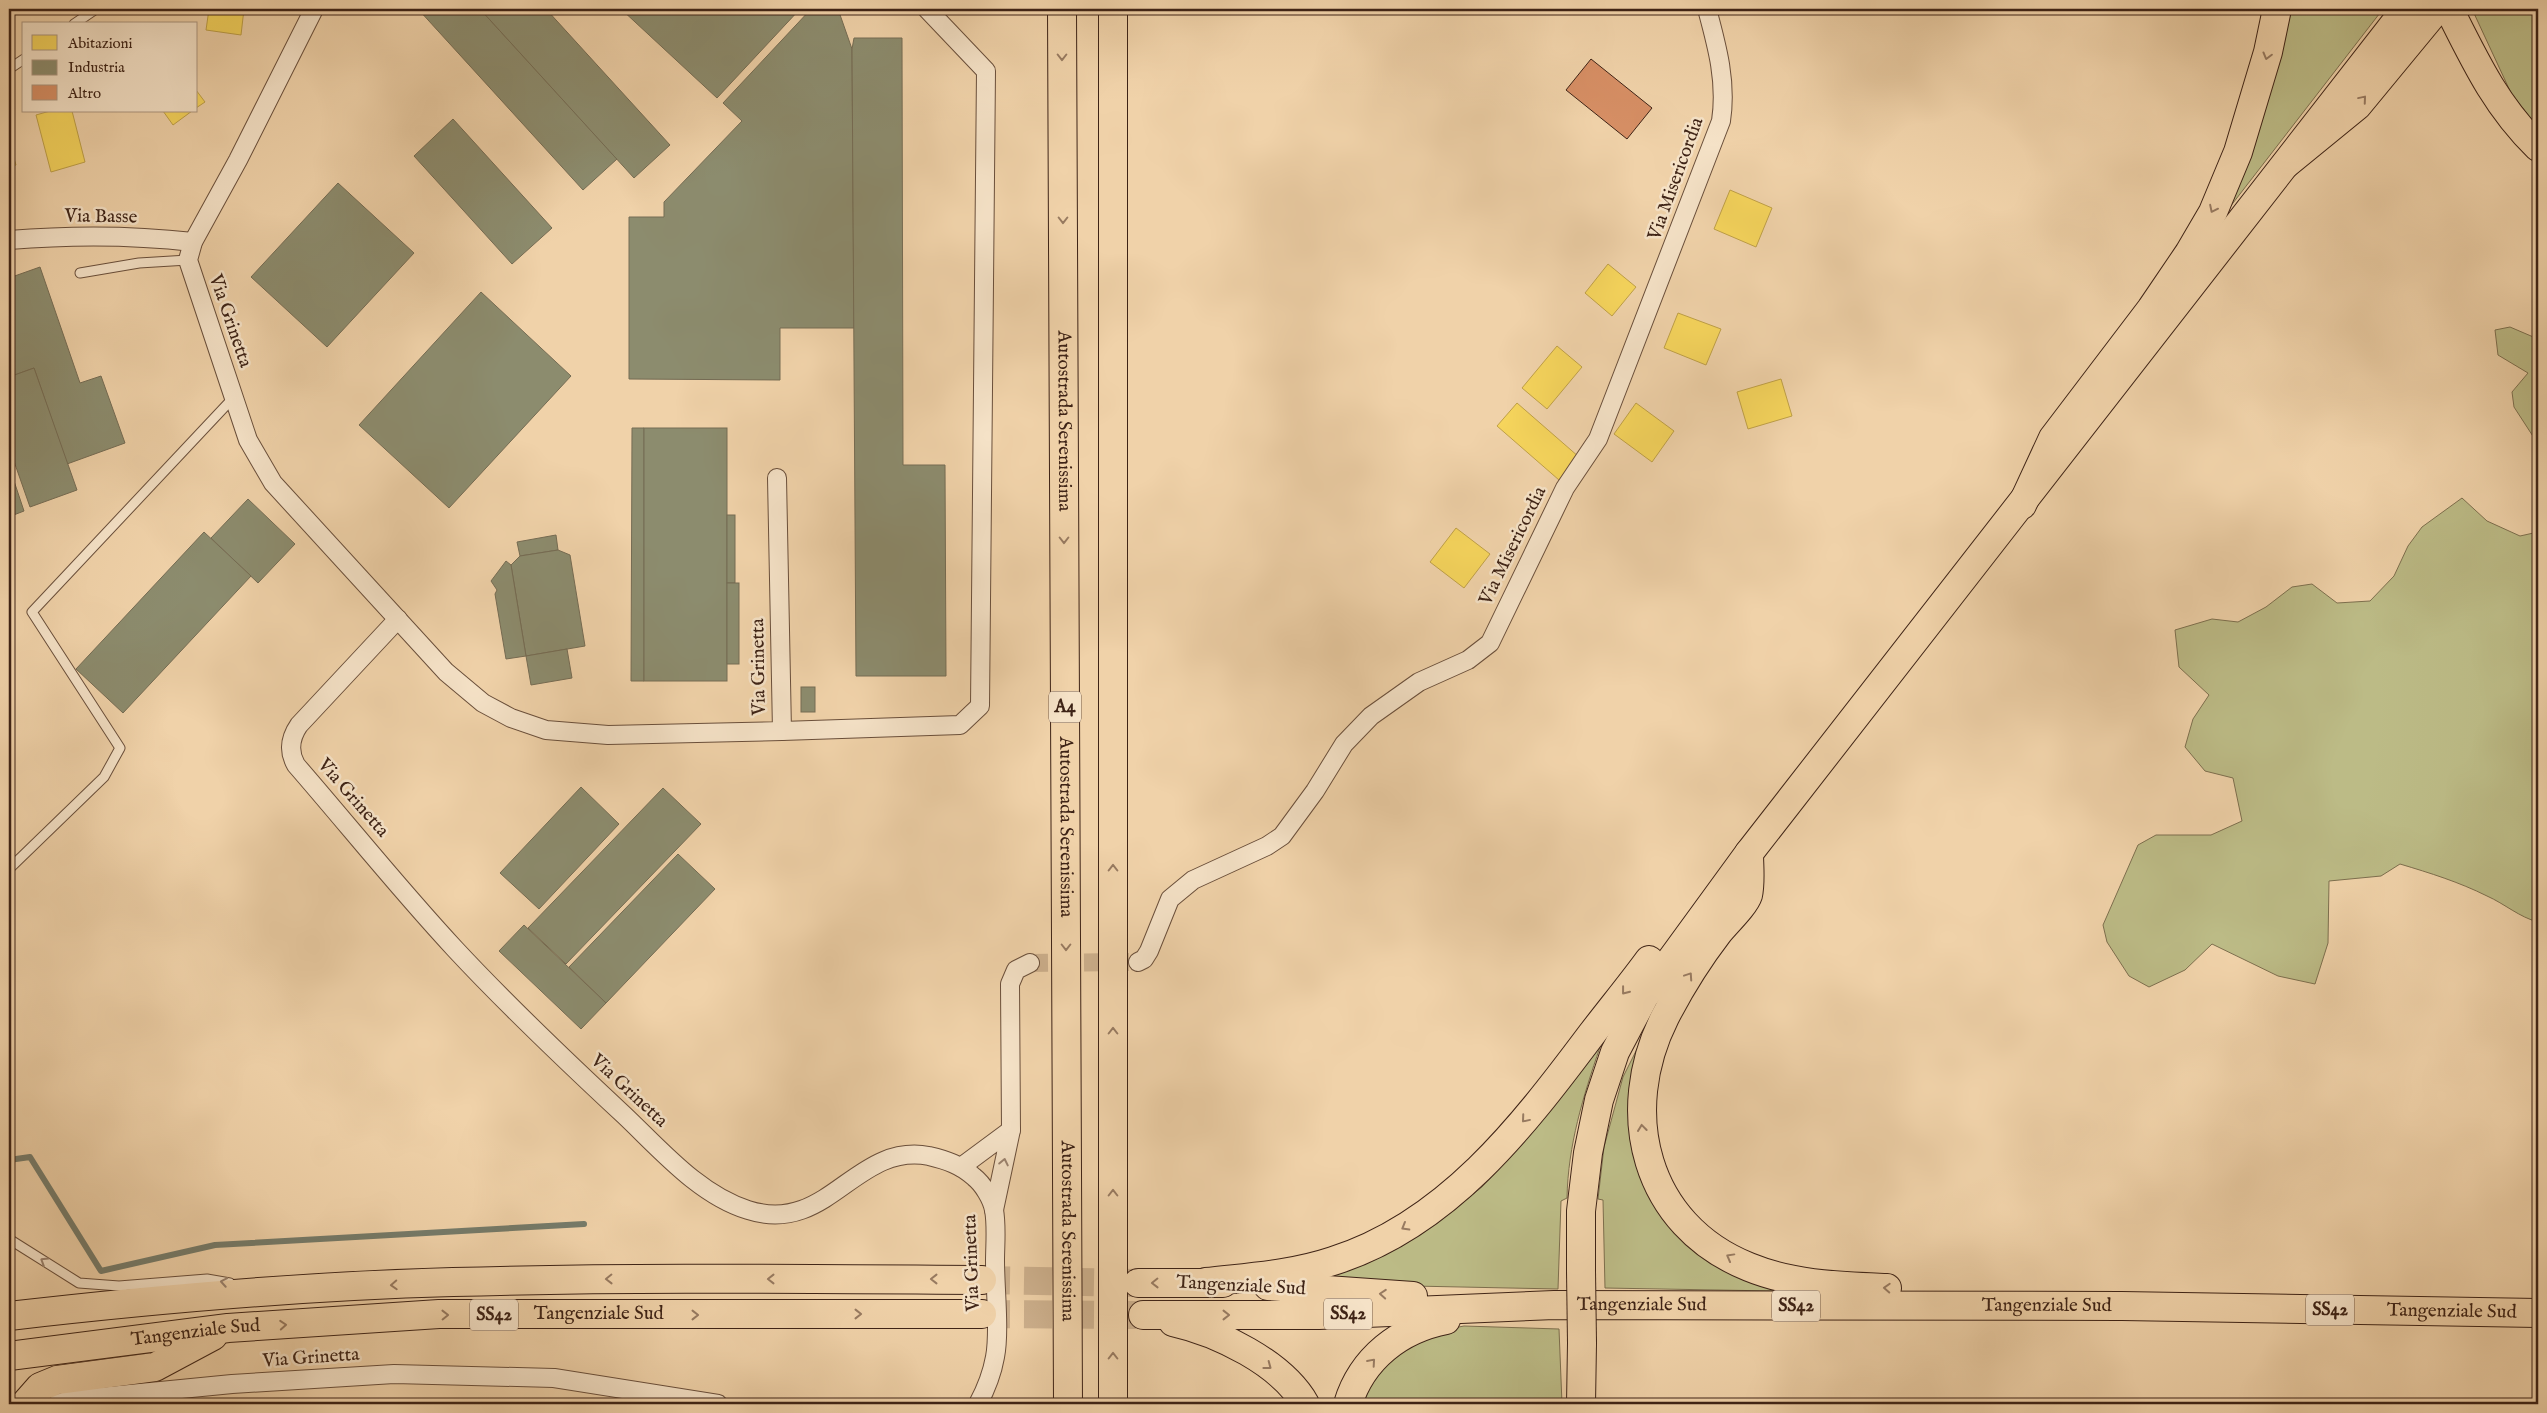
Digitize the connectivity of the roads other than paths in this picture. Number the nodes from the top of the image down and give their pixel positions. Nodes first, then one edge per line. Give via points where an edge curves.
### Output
1 (96, 9) edge
2 (314, 9) edge
3 (927, 9) edge
4 (1062, 9) edge
5 (1113, 9) edge
6 (1707, 9) edge
7 (2277, 9) edge
8 (2406, 9) edge
9 (2437, 9) edge
10 (2449, 9) edge
11 (77, 22) edge
12 (22, 60) edge
13 (9, 69) edge
14 (2538, 147) edge
15 (2286, 164) junction
16 (9, 240) edge
17 (193, 242) junction
18 (188, 260) junction
19 (80, 273) dead end
20 (234, 397) junction
21 (777, 478) dead end
22 (2022, 505) junction
23 (398, 619) junction
24 (782, 731) junction
25 (1749, 853) junction
26 (9, 869) edge
27 (1138, 962) dead end
28 (1030, 963) tunnel mouth
29 (1011, 1130) junction
30 (961, 1167) junction
31 (994, 1210) junction
32 (9, 1239) edge
33 (982, 1280) tunnel mouth
34 (1206, 1282) junction
35 (1138, 1283) tunnel mouth
36 (272, 1291) junction
37 (1554, 1305) junction
38 (2039, 1306) junction
39 (2538, 1313) edge
40 (982, 1314) tunnel mouth
41 (9, 1316) edge
42 (228, 1328) junction
43 (156, 1348) dead end
44 (9, 1356) edge
45 (25, 1404) edge
46 (56, 1404) edge
47 (718, 1404) edge
48 (978, 1404) edge
49 (1068, 1404) edge
50 (1113, 1404) edge
51 (1306, 1404) edge
52 (1348, 1404) edge
53 (1581, 1404) edge

1 - 11 lane
2 - 17 street, Via Grinetta
3 - 24 street via 986,71 980,706 960,725
4 -> 49 highway, Autostrada Serenissima / A4
50 -> 5 highway
6 - 27 street, Via Misericordia via 1724,84 1721,121 1598,439 1565,488 1490,643 1468,660 1419,682 1370,716 1344,744 1282,836 1193,880 1170,899 1149,951
7 -> 22 highway via 2268,52 2238,152 2212,212 2151,309 2053,438
8 - 15 highway
15 -> 9 highway via 2356,106
10 - 14 highway via 2502,108
12 - 13 lane
15 - 22 highway
16 - 17 street, Via Basse via 44,237
17 - 18 street, Via Grinetta
18 - 19 lane via 139,263
18 - 20 street, Via Grinetta
20 - 23 street, Via Grinetta via 248,440 273,482
20 - 26 lane via 32,612 120,748 104,777
21 - 24 street, Via Grinetta
22 - 25 highway
23 - 24 street, Via Grinetta via 446,672 484,703 512,718 546,730 608,735
23 - 30 street, Via Grinetta via 299,725 290,742 292,759 455,949 585,1078 689,1175 726,1202 751,1212 779,1214 806,1209 830,1197 875,1164 895,1156 918,1154
25 -> 34 highway via 1715,871 1555,1084 1501,1148 1449,1198 1408,1226 1334,1261 1290,1273
38 -> 25 highway via 1974,1292 1824,1286 1782,1277 1748,1267 1717,1249 1692,1230 1674,1209 1650,1164 1643,1140 1642,1093 1647,1064 1665,1017 1682,986 1716,935 1748,896
25 - 53 highway, bridge via 1644,997 1616,1052 1599,1100 1581,1211
28 - 29 street via 1016,970 1010,984
29 - 30 street
31 -> 29 street
30 - 31 street, Via Grinetta via 977,1179
31 - 48 street, Via Grinetta via 996,1354 989,1383
36 -> 32 lane via 207,1279 119,1286 80,1283
33 -> 36 highway, Tangenziale Sud / SS42 via 632,1278 451,1282
34 -> 35 highway, Tangenziale Sud / SS42
37 -> 34 highway, Tangenziale Sud / SS42
36 - 41 highway, Tangenziale Sud / SS42 via 117,1303
37 - 38 highway, Tangenziale Sud / SS42
37 - 51 highway, Tangenziale Sud / SS42 via 1319,1315 1142,1316 1185,1325 1237,1346 1279,1375
52 -> 37 highway via 1370,1363 1391,1342 1413,1329 1444,1320
38 - 39 highway, Tangenziale Sud / SS42
42 -> 40 highway, Tangenziale Sud / SS42 via 439,1314
42 - 43 lane
42 - 44 highway, Tangenziale Sud / SS42
42 - 45 highway via 155,1367 56,1380 40,1387
46 - 47 street, Via Grinetta via 69,1400 232,1384 394,1374 554,1378

